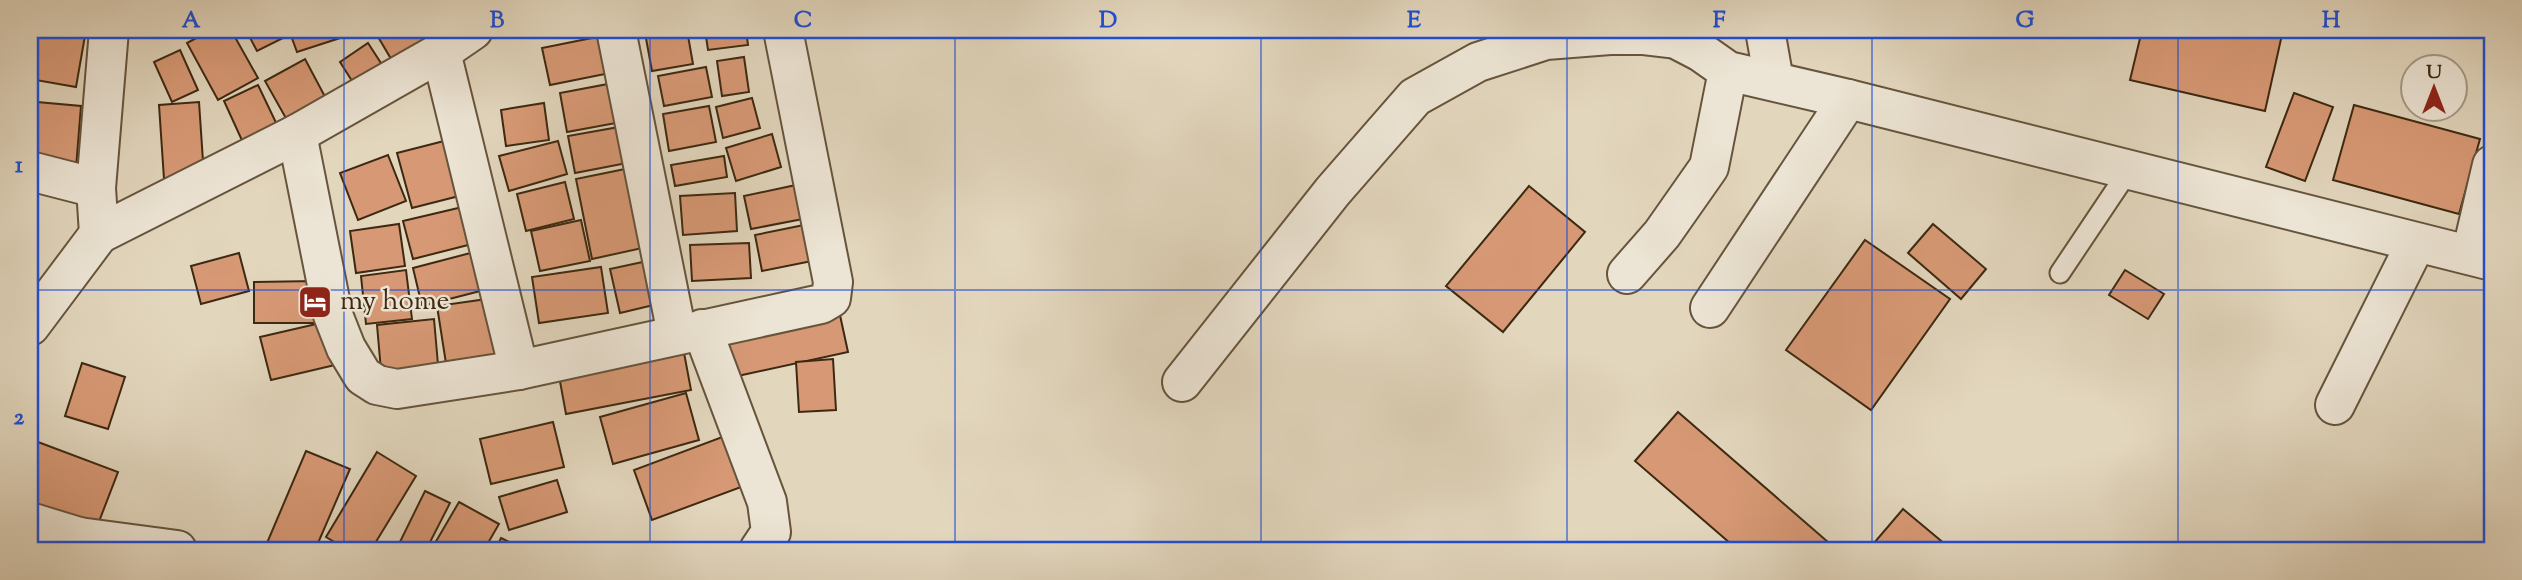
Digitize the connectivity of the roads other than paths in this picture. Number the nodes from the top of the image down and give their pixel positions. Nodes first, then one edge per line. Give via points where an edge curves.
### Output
1 (109, 30) edge
2 (473, 30) edge
3 (616, 30) edge
4 (783, 30) edge
5 (1765, 30) edge
6 (441, 52) junction
7 (1728, 71) junction
8 (1774, 81) junction
9 (1848, 99) junction
10 (297, 134) junction
11 (2492, 165) edge
12 (2129, 170) junction
13 (30, 171) edge
14 (96, 187) junction
15 (99, 234) junction
16 (2416, 243) junction
17 (2482, 258) edge
18 (2060, 273) dead end
19 (1627, 274) dead end
20 (1710, 307) dead end
21 (30, 326) edge
22 (690, 332) junction
23 (519, 370) junction
24 (1182, 382) dead end
25 (2335, 405) dead end
26 (30, 522) edge
27 (78, 544) edge
28 (177, 550) edge
29 (759, 550) edge

1 - 14 street
2 - 6 street
3 - 22 street
4 - 22 street via 833,282 831,298
5 - 8 street
6 - 10 street
6 - 23 street
7 - 8 street
7 - 19 street via 1709,167
7 - 24 street via 1676,39 1610,35 1546,40 1478,62 1415,97 1333,191
8 - 9 street
9 - 12 street
9 - 20 street
10 - 15 street
10 - 23 street via 333,314 363,376 397,389
11 - 17 street
12 - 16 street
12 - 18 lane
13 - 14 street
14 - 15 street
15 - 21 street
16 - 17 street
16 - 25 street
22 - 23 street
22 - 29 street via 767,502 771,532
26 - 27 street
27 - 28 street

